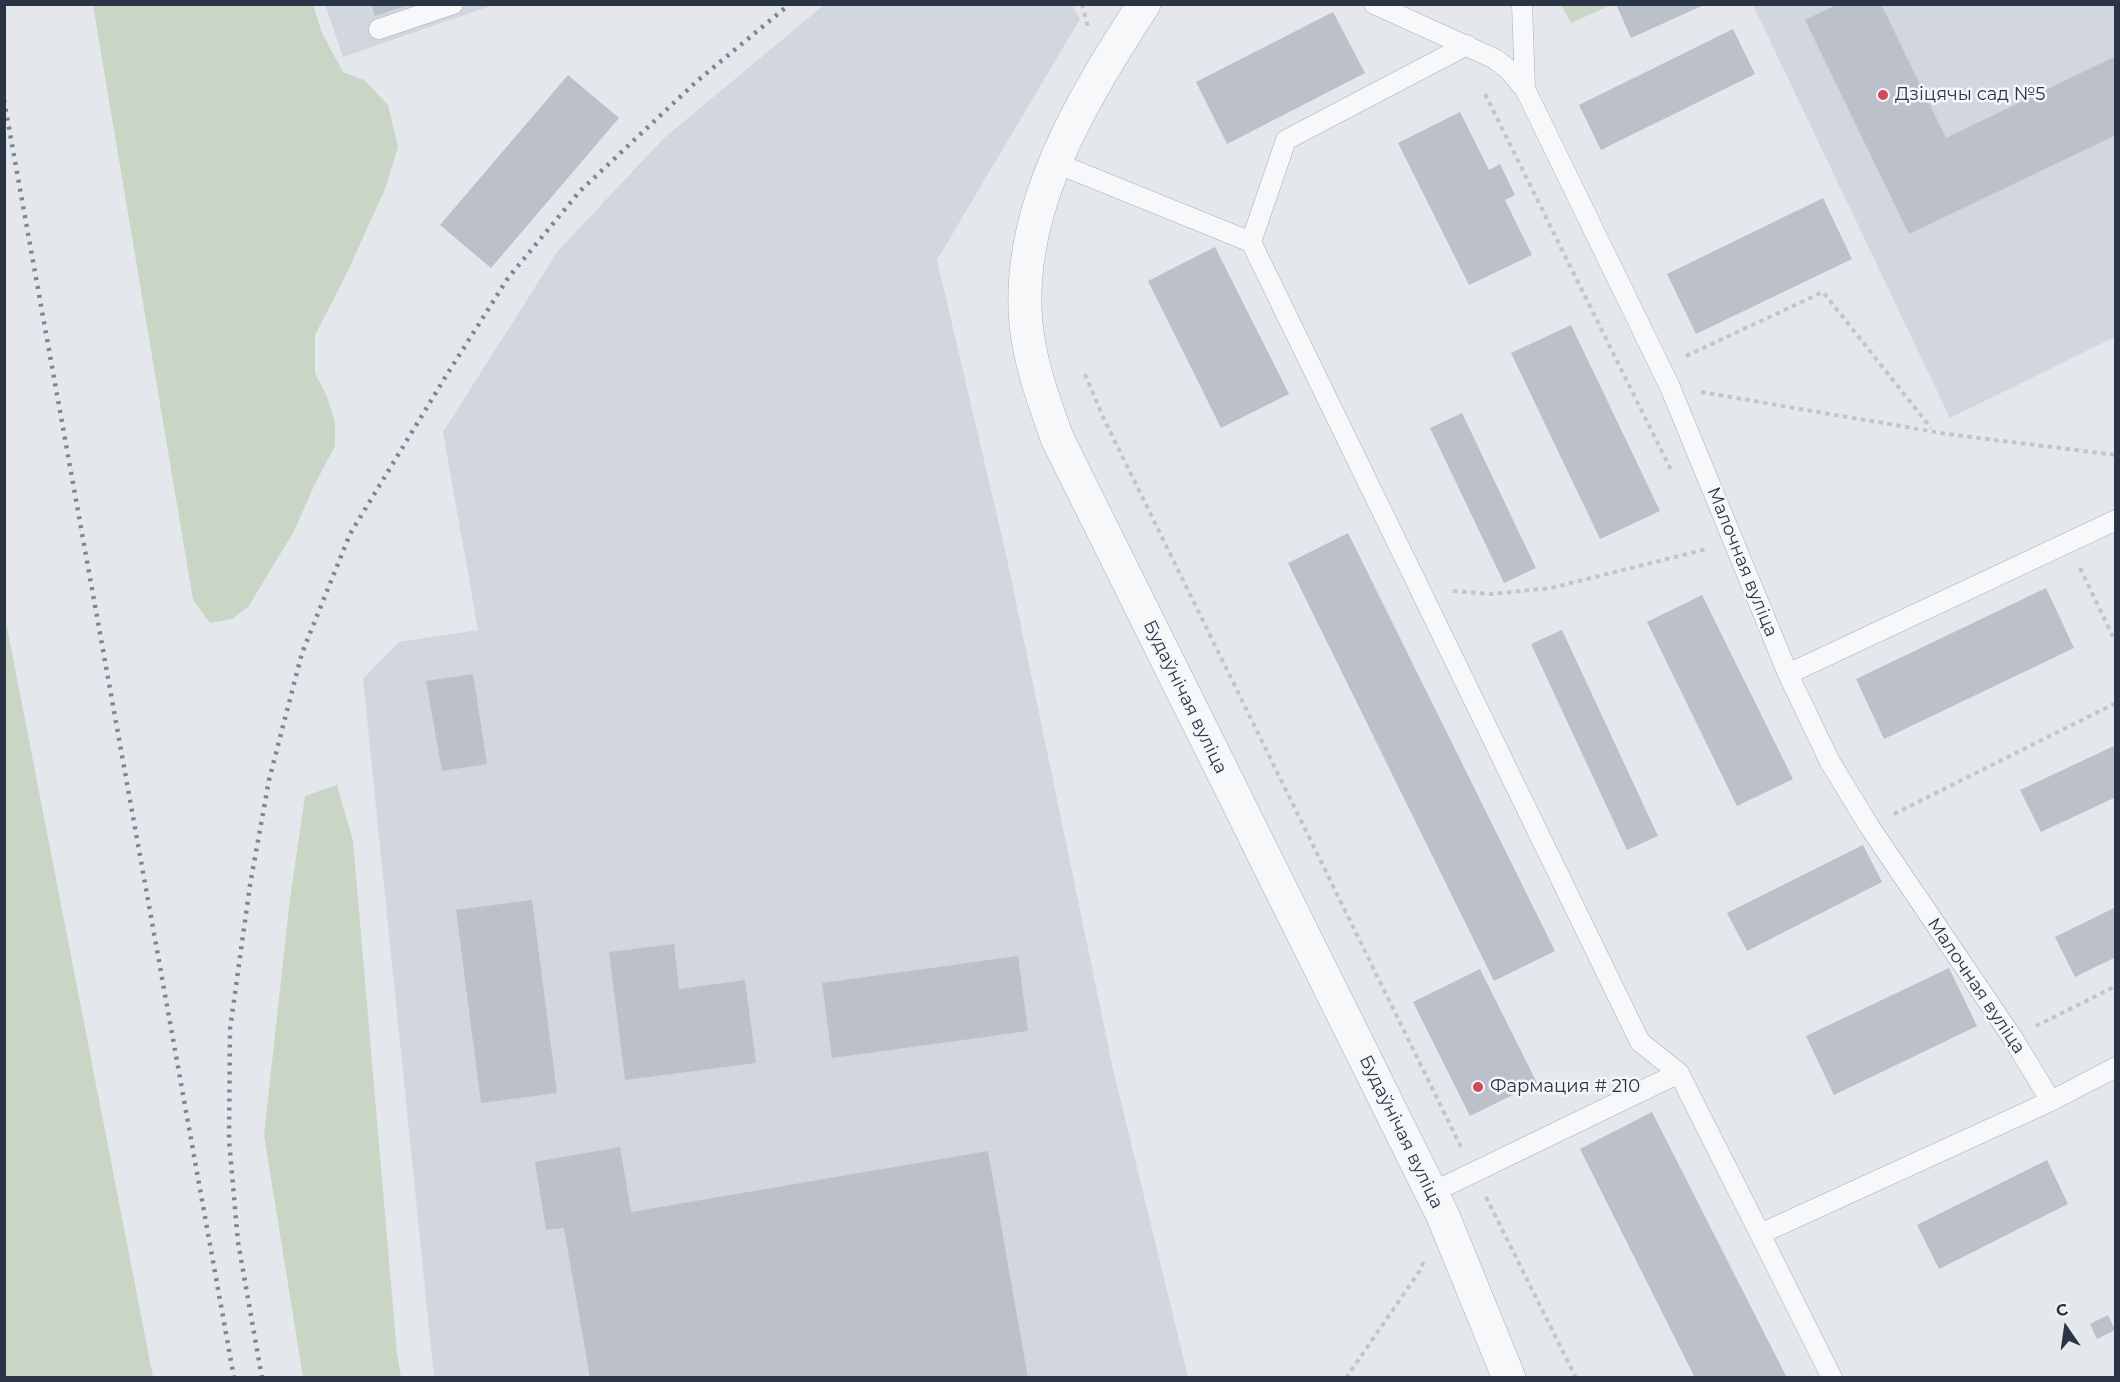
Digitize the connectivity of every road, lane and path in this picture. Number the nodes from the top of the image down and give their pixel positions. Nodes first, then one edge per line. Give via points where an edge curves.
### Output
1 (453, 4) edge
2 (1144, 4) edge
3 (1374, 4) edge
4 (1522, 4) edge
5 (379, 29) dead end
6 (1467, 45) junction
7 (1525, 89) junction
8 (1485, 94) dead end
9 (1056, 163) junction
10 (1251, 242) junction
11 (1661, 368) junction
12 (1085, 374) dead end
13 (1670, 387) junction
14 (1932, 430) junction
15 (2115, 455) edge
16 (1672, 474) dead end
17 (2115, 520) edge
18 (2068, 543) junction
19 (1709, 548) dead end
20 (1419, 588) junction
21 (2115, 644) edge
22 (1788, 674) junction
23 (2115, 703) edge
24 (1869, 826) junction
25 (2115, 986) edge
26 (2012, 1037) junction
27 (2115, 1068) edge
28 (1678, 1072) junction
29 (2051, 1101) junction
30 (1473, 1172) junction
31 (1437, 1205) junction
32 (1760, 1234) junction
33 (1346, 1377) edge
34 (1509, 1377) edge
35 (1576, 1377) edge
36 (1832, 1377) edge

1 - 5 lane
2 - 9 street, Будаўнічая вуліца via 1072,126
3 - 6 lane, Малочная вуліца
4 - 7 lane
6 - 7 lane, Малочная вуліца via 1495,59
6 - 10 lane via 1286,140
7 - 11 lane, Малочная вуліца
8 - 16 path
9 - 10 lane
9 - 31 street, Будаўнічая вуліца via 1034,227 1024,277 1026,325 1035,377 1057,438
10 - 20 lane
11 - 13 lane, Малочная вуліца
11 - 14 path via 1823,292
12 - 30 path
13 - 14 path
13 - 22 lane, Малочная вуліца
14 - 15 path
17 - 18 lane
18 - 21 path
18 - 22 lane
19 - 20 path via 1551,588 1491,594
20 - 28 lane via 1640,1042
22 - 24 lane, Малочная вуліца via 1830,762
23 - 24 path
24 - 26 lane, Малочная вуліца
25 - 26 path
26 - 29 lane, Малочная вуліца
27 - 29 lane
28 - 30 lane
28 - 32 lane
29 - 32 lane
30 - 31 lane
30 - 35 path
31 - 33 path via 1431,1243 1419,1272
31 - 34 street, Будаўнічая вуліца
32 - 36 lane

